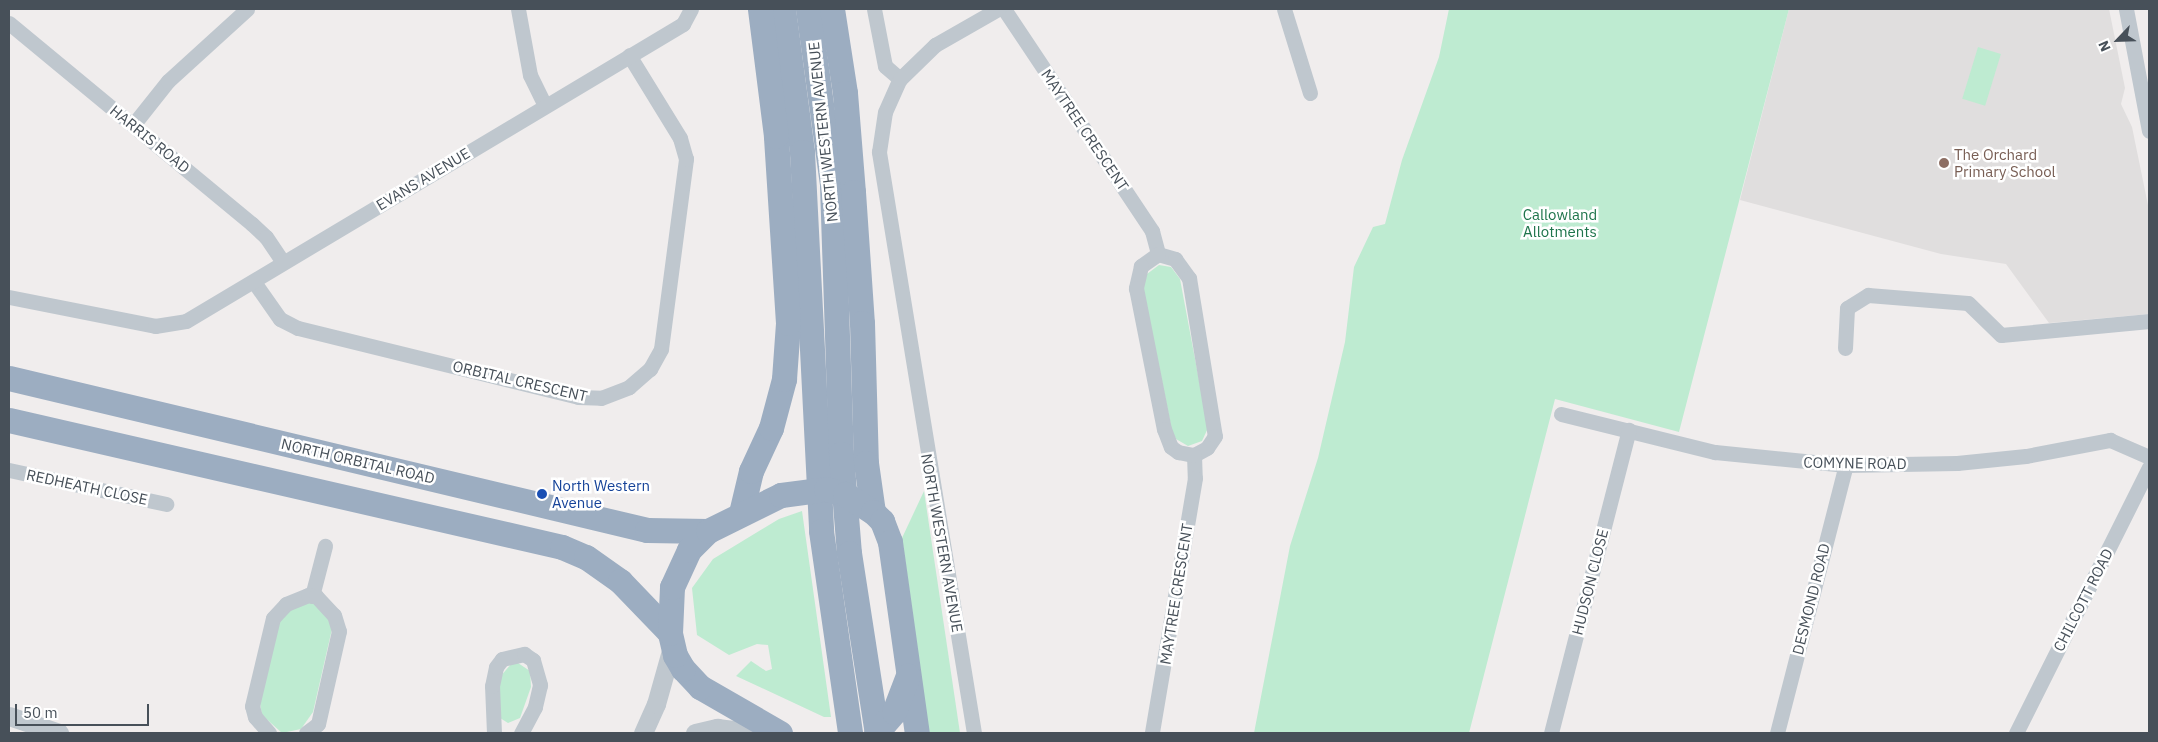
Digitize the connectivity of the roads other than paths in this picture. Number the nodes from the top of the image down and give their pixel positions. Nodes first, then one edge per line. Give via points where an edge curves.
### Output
1 (247, 9) edge
2 (518, 9) edge
3 (760, 9) edge
4 (784, 9) edge
5 (808, 9) edge
6 (832, 9) edge
7 (874, 9) edge
8 (998, 9) edge
9 (1004, 9) edge
10 (1284, 9) edge
11 (2126, 9) edge
12 (689, 14) edge
13 (10, 27) edge
14 (629, 55) junction
15 (900, 79) junction
16 (1310, 94) dead end
17 (545, 106) junction
18 (132, 125) junction
19 (2149, 131) edge
20 (1158, 254) junction
21 (282, 262) junction
22 (254, 282) junction
23 (9, 297) edge
24 (2149, 321) edge
25 (1845, 348) dead end
26 (9, 378) edge
27 (1562, 414) dead end
28 (9, 420) edge
29 (1629, 430) junction
30 (1194, 455) junction
31 (2149, 457) edge
32 (1846, 465) junction
33 (2149, 467) edge
34 (9, 470) edge
35 (166, 504) dead end
36 (866, 507) junction
37 (741, 513) junction
38 (708, 531) junction
39 (325, 546) dead end
40 (312, 596) junction
41 (671, 640) junction
42 (909, 674) junction
43 (9, 716) edge
44 (59, 733) edge
45 (269, 733) edge
46 (306, 733) edge
47 (494, 733) edge
48 (521, 733) edge
49 (643, 733) edge
50 (695, 733) edge
51 (758, 733) edge
52 (780, 733) edge
53 (850, 733) edge
54 (876, 733) edge
55 (917, 733) edge
56 (974, 733) edge
57 (1152, 733) edge
58 (1551, 733) edge
59 (1777, 733) edge
60 (2016, 733) edge

1 - 18 street via 174,75
2 - 17 street via 530,75
3 - 37 highway via 779,174 788,323 782,387 771,428 751,471
4 - 53 highway, NORTH WESTERN AVENUE via 802,152 821,531
5 - 54 highway, NORTH WESTERN AVENUE via 832,184 841,454 849,553
6 - 36 highway via 845,94 853,192 862,324
7 - 15 street via 885,66
8 - 15 street, NORTH WESTERN AVENUE via 935,45
9 - 20 street, MAYTREE CRESCENT via 1152,231
10 - 16 street
11 - 19 street
12 - 14 street, EVANS AVENUE
13 - 18 street, HARRIS ROAD
14 - 17 street, EVANS AVENUE
14 - 22 street, ORBITAL CRESCENT via 680,138 686,159 661,349 650,370 629,388 601,398 578,397 298,328 280,319
15 - 56 street, NORTH WESTERN AVENUE via 884,112 879,152
17 - 21 street, EVANS AVENUE
18 - 21 street, HARRIS ROAD via 266,236
20 - 30 street via 1141,266 1136,288 1166,435 1178,452
20 - 30 street via 1175,259 1189,278 1214,417 1216,436 1213,442
21 - 22 street, EVANS AVENUE
22 - 23 street, EVANS AVENUE via 186,321 154,326
24 - 25 street via 2001,335 1968,303 1868,295 1847,308
26 - 38 highway, NORTH ORBITAL ROAD via 647,530
27 - 29 street, COMYNE ROAD
28 - 41 highway via 562,547 586,557 620,581
29 - 32 street, COMYNE ROAD via 1715,452
29 - 58 street, HUDSON CLOSE
30 - 57 street, MAYTREE CRESCENT via 1195,478
31 - 32 street, COMYNE ROAD via 2110,440 2026,456 1957,463
32 - 59 street, DESMOND ROAD
33 - 60 street, CHILCOTT ROAD
34 - 35 street, REDHEATH CLOSE
36 - 37 highway via 826,489 781,495
36 - 42 highway via 882,522 890,542
37 - 38 highway
38 - 41 highway via 689,550 678,570 669,608
39 - 40 street
40 - 45 street via 298,596 277,611 274,618 252,706 255,716
40 - 46 street via 334,615 339,631 318,724
41 - 49 street via 656,704
41 - 52 highway via 683,669 700,687
42 - 54 highway via 894,712
42 - 55 highway
43 - 44 street
47 - 48 street via 492,686 496,667 502,659 524,654 536,665 540,685 535,706
50 - 51 street via 717,728

